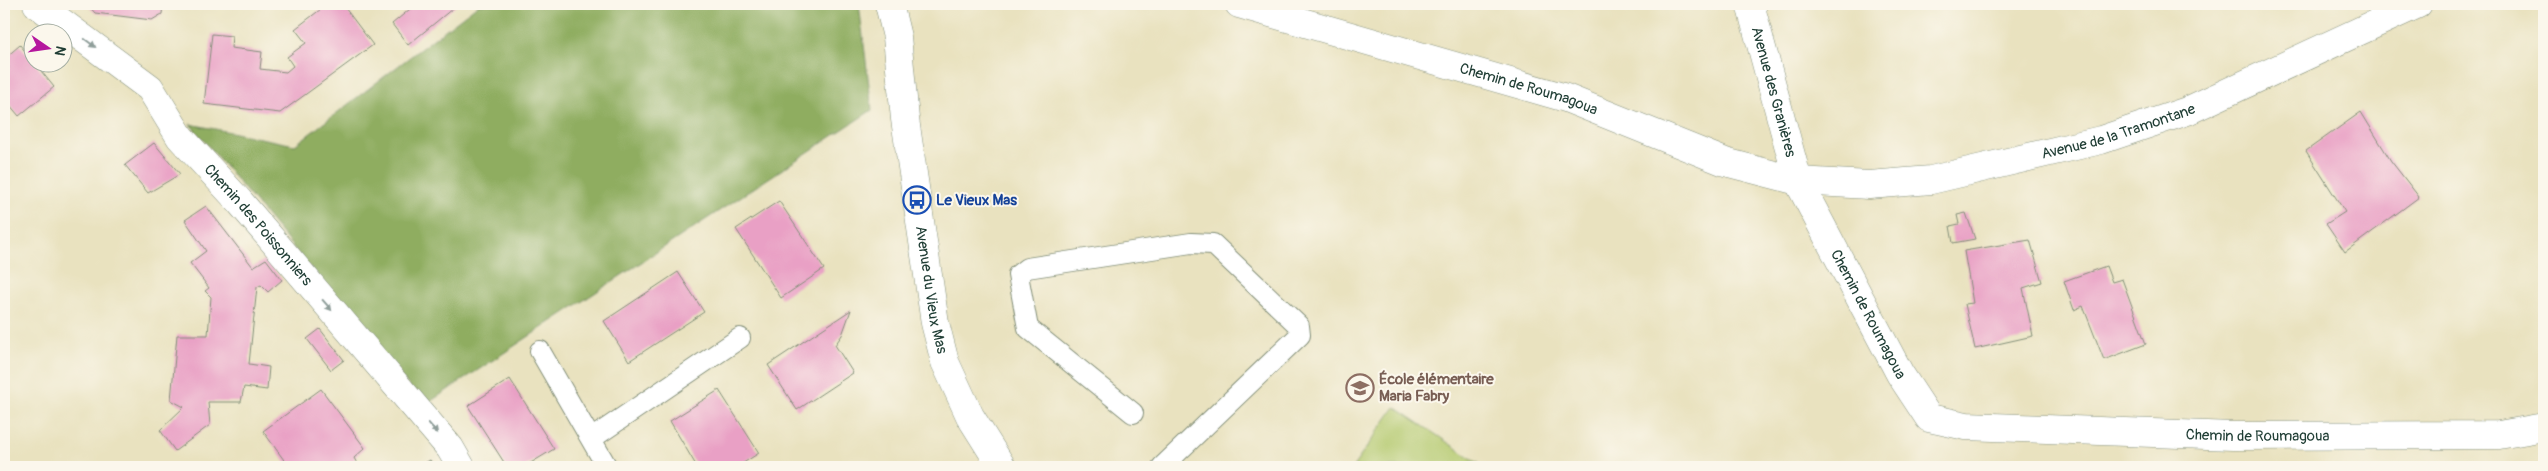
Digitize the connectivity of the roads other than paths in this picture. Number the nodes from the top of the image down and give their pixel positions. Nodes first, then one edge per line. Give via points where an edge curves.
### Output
1 (37, 4) edge
2 (889, 4) edge
3 (909, 4) edge
4 (1239, 4) edge
5 (1750, 4) edge
6 (2418, 4) edge
7 (898, 37) junction
8 (1798, 181) junction
9 (740, 338) dead end
10 (540, 351) dead end
11 (1133, 413) dead end
12 (2544, 427) edge
13 (591, 439) junction
14 (461, 467) edge
15 (607, 467) edge
16 (1002, 467) edge
17 (1162, 467) edge

1 -> 14 street, Chemin des Poissonniers via 150,88 180,137 450,448
2 - 7 street, Avenue du Vieux Mas
3 - 7 street, Avenue du Vieux Mas
4 - 8 street, Chemin de Roumagoua via 1566,98 1725,162
5 - 8 street, Avenue des Granières
6 - 8 street, Avenue de la Tramontane via 2187,111 2101,140 1931,180 1869,185
7 - 16 street, Avenue du Vieux Mas via 908,137 937,331 945,362 970,416
8 - 12 street, Chemin de Roumagoua via 1900,374 1929,418 1966,426 2233,436 2499,435
9 - 13 lane
10 - 13 lane
11 - 17 lane via 1028,328 1018,275 1027,268 1191,243 1213,244 1299,326 1300,334
13 - 15 lane

